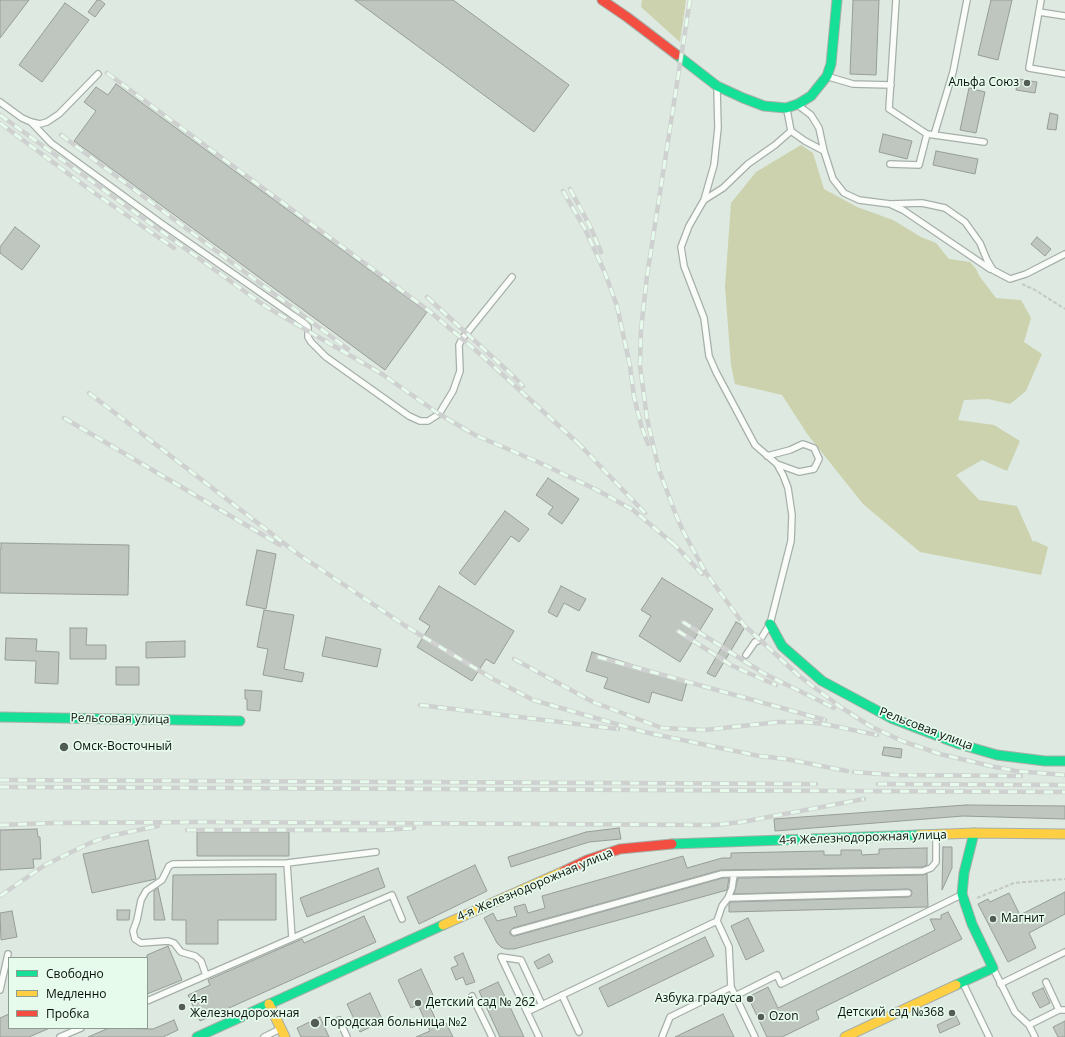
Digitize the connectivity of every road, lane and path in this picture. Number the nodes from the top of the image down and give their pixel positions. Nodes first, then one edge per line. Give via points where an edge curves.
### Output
1 (602, 0) edge
2 (837, 0) edge
3 (896, 0) edge
4 (967, 0) edge
5 (1041, 0) edge
6 (1039, 12) junction
7 (1065, 16) edge
8 (98, 74) dead end
9 (1065, 74) edge
10 (827, 76) junction
11 (891, 85) junction
12 (718, 86) junction
13 (0, 102) edge
14 (798, 104) junction
15 (786, 108) junction
16 (30, 122) junction
17 (791, 131) junction
18 (927, 134) junction
19 (934, 135) junction
20 (984, 142) dead end
21 (824, 151) junction
22 (890, 164) dead end
23 (704, 200) junction
24 (890, 204) junction
25 (1065, 254) edge
26 (993, 270) junction
27 (512, 277) dead end
28 (1010, 279) junction
29 (1065, 309) edge
30 (767, 456) junction
31 (777, 464) junction
32 (770, 624) junction
33 (746, 655) dead end
34 (0, 717) edge
35 (240, 721) dead end
36 (1065, 761) edge
37 (974, 833) junction
38 (1065, 834) edge
39 (936, 835) junction
40 (376, 852) dead end
41 (288, 864) junction
42 (734, 874) junction
43 (1065, 879) edge
44 (908, 893) dead end
45 (728, 898) junction
46 (963, 899) junction
47 (402, 919) dead end
48 (717, 921) junction
49 (514, 932) dead end
50 (292, 938) junction
51 (1065, 952) edge
52 (8, 954) dead end
53 (993, 968) junction
54 (206, 975) junction
55 (963, 982) junction
56 (1046, 982) dead end
57 (1000, 984) junction
58 (731, 987) junction
59 (0, 990) edge
60 (562, 995) junction
61 (472, 996) dead end
62 (735, 996) junction
63 (148, 1001) edge
64 (269, 1004) junction
65 (542, 1005) junction
66 (1062, 1010) edge
67 (527, 1012) junction
68 (339, 1020) dead end
69 (1029, 1025) junction
70 (79, 1029) edge
71 (579, 1032) dead end
72 (283, 1033) edge
73 (60, 1037) edge
74 (198, 1037) edge
75 (264, 1037) edge
76 (347, 1037) edge
77 (492, 1037) edge
78 (539, 1037) edge
79 (662, 1037) edge
80 (755, 1037) edge
81 (845, 1037) edge
82 (989, 1037) edge
83 (1035, 1037) edge

1 - 12 street
2 - 10 street via 831,64
3 - 11 lane
4 - 19 lane via 953,72
5 - 6 lane
6 - 7 lane
6 - 9 lane via 1028,68
8 - 16 lane via 59,114 40,124
10 - 11 lane via 853,84
10 - 14 street via 811,96
11 - 18 lane via 889,109
12 - 15 street via 764,106
12 - 23 lane via 718,128 714,165
13 - 16 lane
14 - 15 street
14 - 21 lane via 811,114 820,128
15 - 17 lane
16 - 27 lane via 51,143 304,323 308,327 311,342 326,357 409,416 420,421 428,421 439,414 453,391 460,371 459,345 462,339
17 - 21 lane via 805,142
17 - 23 lane via 748,164 723,188
18 - 19 lane
18 - 22 lane via 919,166
19 - 20 lane
21 - 24 lane via 833,179 844,193 859,200
23 - 30 lane via 689,226 681,247 684,266 704,318 710,356 716,372 755,445
24 - 26 lane
24 - 26 lane via 922,203 945,208 965,222 980,243
25 - 28 lane via 1026,274
26 - 28 lane
28 - 29 path via 1035,290
30 - 31 lane
30 - 31 lane via 803,444 814,448 819,459 814,469 799,472
31 - 32 lane via 788,488 792,515 791,541
32 - 33 lane
32 - 36 street, Рельсовая улица via 782,646 822,681 891,718 959,744 997,755
34 - 35 street, Рельсовая улица
37 - 38 street, 4-я Железнодорожная улица
37 - 39 street, 4-я Железнодорожная улица
37 - 46 street via 964,873
39 - 42 lane via 936,862 931,868 923,871
39 - 64 street, 4-я Железнодорожная улица via 664,844 620,849 587,860
40 - 41 lane
41 - 50 lane
41 - 54 lane via 173,864 169,866 162,880 146,891 133,930 135,938 141,943 174,943 181,952 195,956 201,961
42 - 45 lane
42 - 49 lane via 722,874
43 - 46 path via 1014,883
44 - 45 lane
45 - 48 lane
46 - 53 street
46 - 62 lane via 781,984 777,975
47 - 50 lane via 392,895
48 - 58 lane via 729,947
48 - 60 lane
50 - 54 lane
51 - 57 lane
52 - 59 lane
53 - 55 street
53 - 57 lane
54 - 63 lane
55 - 81 street
55 - 82 lane
56 - 66 lane
57 - 69 lane via 1015,1012
58 - 62 lane
58 - 79 lane via 670,1017
60 - 65 lane
60 - 71 lane
61 - 77 lane
62 - 80 lane
64 - 72 street
64 - 74 street, 4-я Железнодорожная улица
65 - 67 lane
65 - 67 lane via 521,960 501,956
66 - 69 lane
67 - 78 lane
68 - 76 lane
69 - 83 lane
70 - 73 lane
72 - 75 lane

